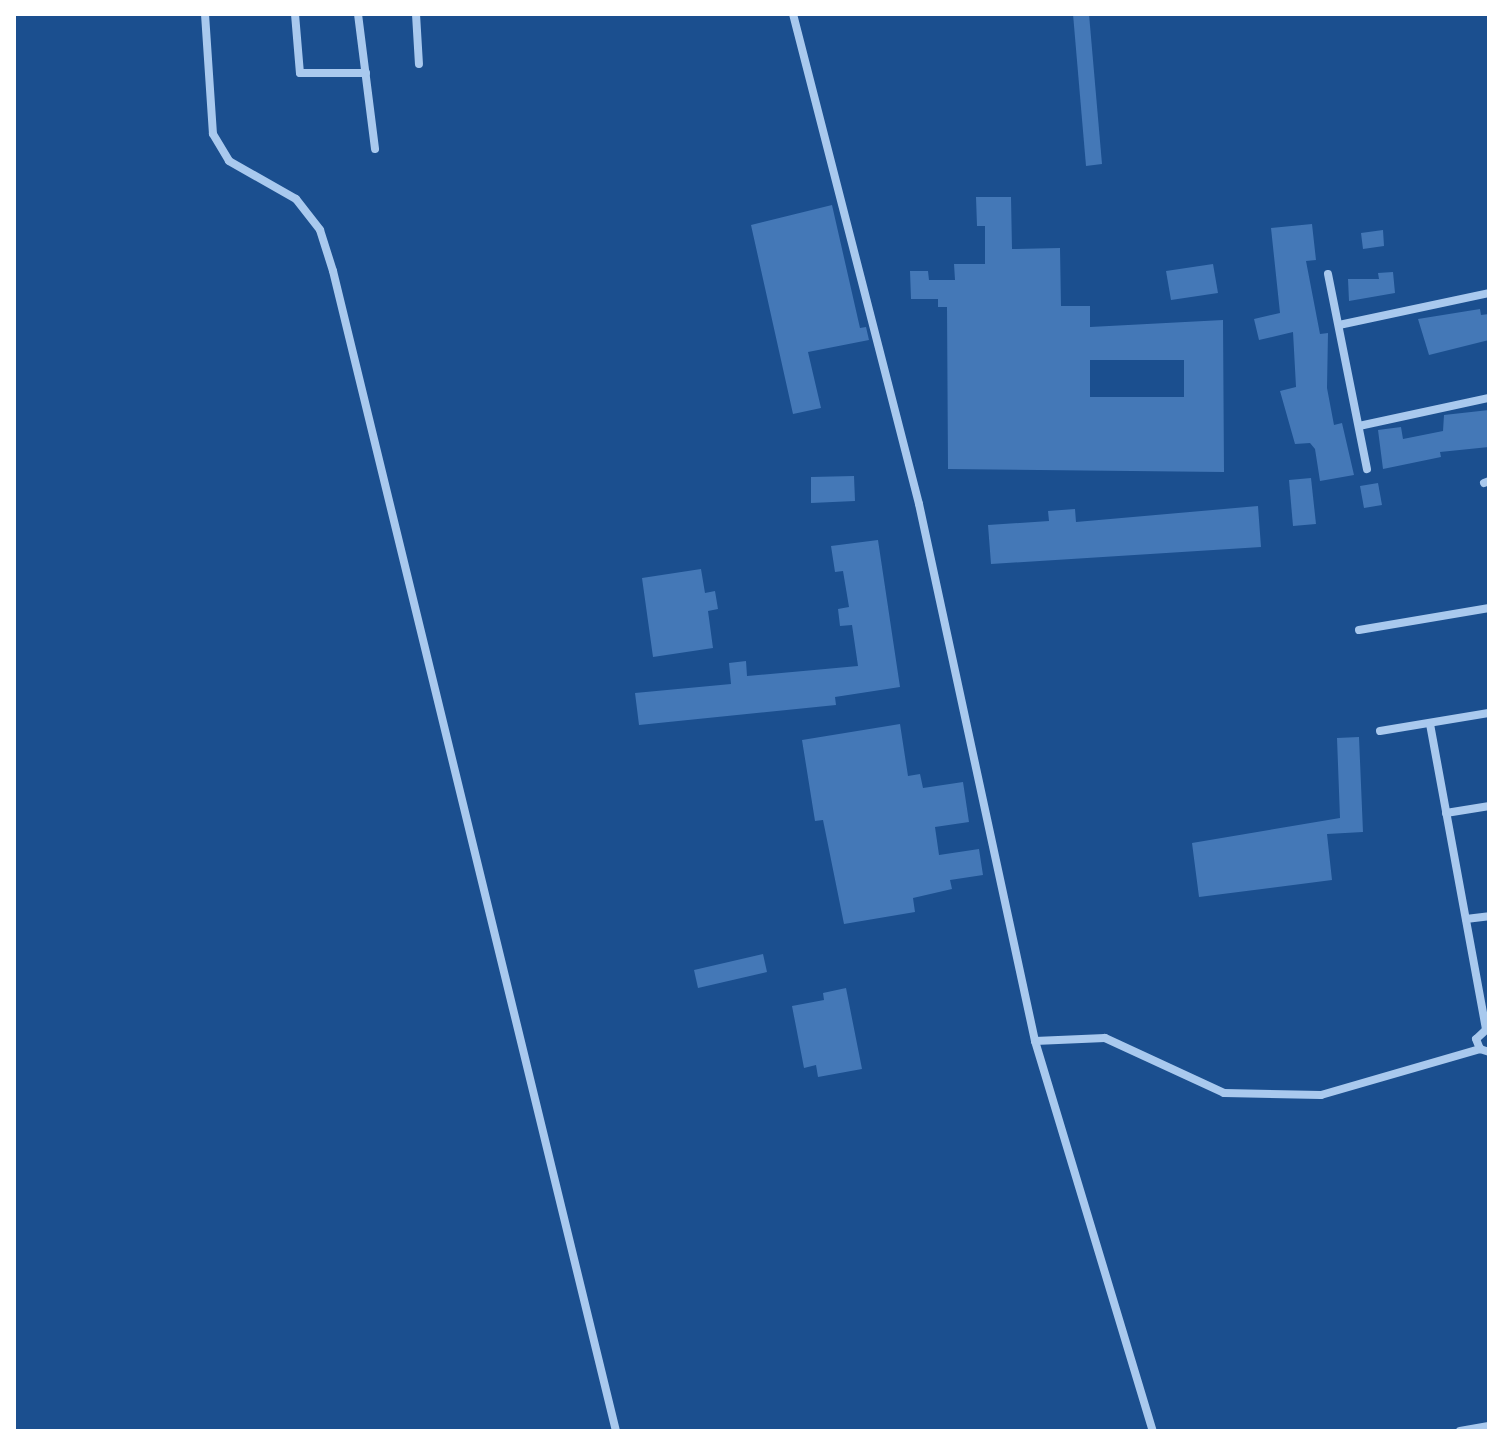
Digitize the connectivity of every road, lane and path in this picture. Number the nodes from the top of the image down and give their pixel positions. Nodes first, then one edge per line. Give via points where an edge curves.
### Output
1 (205, 14) edge
2 (295, 14) edge
3 (358, 14) edge
4 (416, 14) edge
5 (793, 14) edge
6 (419, 64) dead end
7 (366, 73) junction
8 (375, 149) dead end
9 (1328, 274) dead end
10 (1489, 293) edge
11 (1339, 325) junction
12 (1489, 398) edge
13 (1359, 426) junction
14 (1367, 469) dead end
15 (1489, 608) edge
16 (1359, 630) dead end
17 (1489, 713) edge
18 (1430, 724) junction
19 (1380, 731) dead end
20 (1489, 806) edge
21 (1446, 813) junction
22 (1489, 916) edge
23 (1466, 919) junction
24 (1488, 1028) edge
25 (1035, 1041) junction
26 (1485, 1050) edge
27 (1489, 1426) edge
28 (616, 1431) edge
29 (1153, 1431) edge
30 (1460, 1431) edge

1 - 28 street via 213,134 229,161 296,199 320,230 333,271
2 - 7 street via 300,73
3 - 7 street
4 - 6 street
5 - 25 street via 919,504
7 - 8 street
9 - 11 street
10 - 11 street
11 - 13 street
12 - 13 street
13 - 14 street
15 - 16 street
17 - 18 street
18 - 19 street
18 - 21 street
20 - 21 street
21 - 23 street
22 - 23 street
23 - 24 street
24 - 26 street via 1477,1034
25 - 26 street via 1105,1038 1224,1093 1321,1095
25 - 29 street
27 - 30 street

